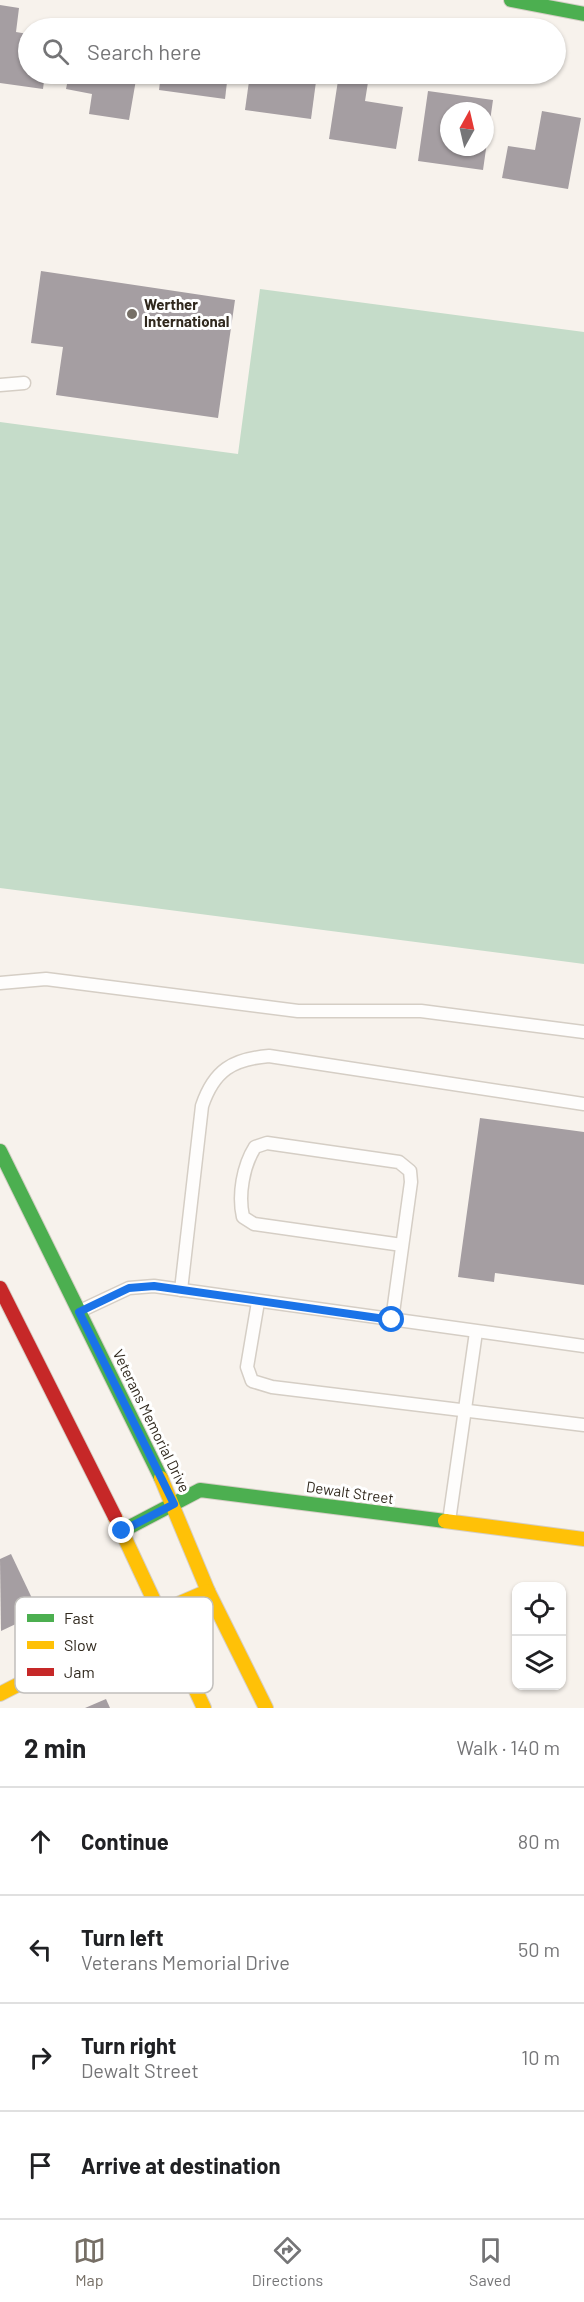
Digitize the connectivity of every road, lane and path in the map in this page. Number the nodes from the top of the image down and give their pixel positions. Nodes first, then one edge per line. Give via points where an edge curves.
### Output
1 (510, 0) edge
2 (584, 14) edge
3 (24, 383) dead end
4 (0, 385) edge
5 (0, 983) edge
6 (584, 1032) edge
7 (584, 1104) edge
8 (0, 1151) edge
9 (402, 1245) junction
10 (0, 1288) edge
11 (181, 1290) junction
12 (258, 1302) junction
13 (79, 1312) junction
14 (392, 1320) junction
15 (476, 1332) junction
16 (584, 1346) edge
17 (465, 1409) junction
18 (584, 1425) edge
19 (174, 1504) junction
20 (449, 1523) junction
21 (122, 1531) junction
22 (584, 1539) edge
23 (208, 1591) junction
24 (152, 1597) edge
25 (194, 1597) edge
26 (211, 1597) edge
27 (213, 1601) edge
28 (15, 1686) edge
29 (197, 1693) edge
30 (0, 1694) edge
31 (204, 1708) edge
32 (266, 1708) edge

1 - 2 main road
3 - 4 lane
5 - 6 lane via 46,979 298,1011 421,1011
7 - 11 lane via 269,1056 245,1058 223,1070 207,1089 202,1106
8 - 13 main road, Veterans Memorial Drive
9 - 9 lane via 411,1182 410,1171 399,1162 267,1143 255,1147 246,1161 241,1206 243,1217 254,1224
9 - 14 lane
10 - 21 main road
11 - 12 lane
11 - 13 lane via 129,1288
12 - 14 lane
12 - 17 lane via 247,1367 252,1381 272,1388
13 - 19 main road, Veterans Memorial Drive
14 - 15 lane
15 - 16 lane
15 - 17 lane
17 - 18 lane
17 - 20 lane
19 - 20 main road, Dewalt Street via 200,1490 209,1490
19 - 21 main road, Dewalt Street
19 - 23 main road, Veterans Memorial Drive
20 - 22 main road, Dewalt Street
21 - 24 main road
23 - 25 main road
23 - 26 main road, Veterans Memorial Drive
27 - 32 main road, Veterans Memorial Drive
28 - 30 main road
29 - 31 main road

